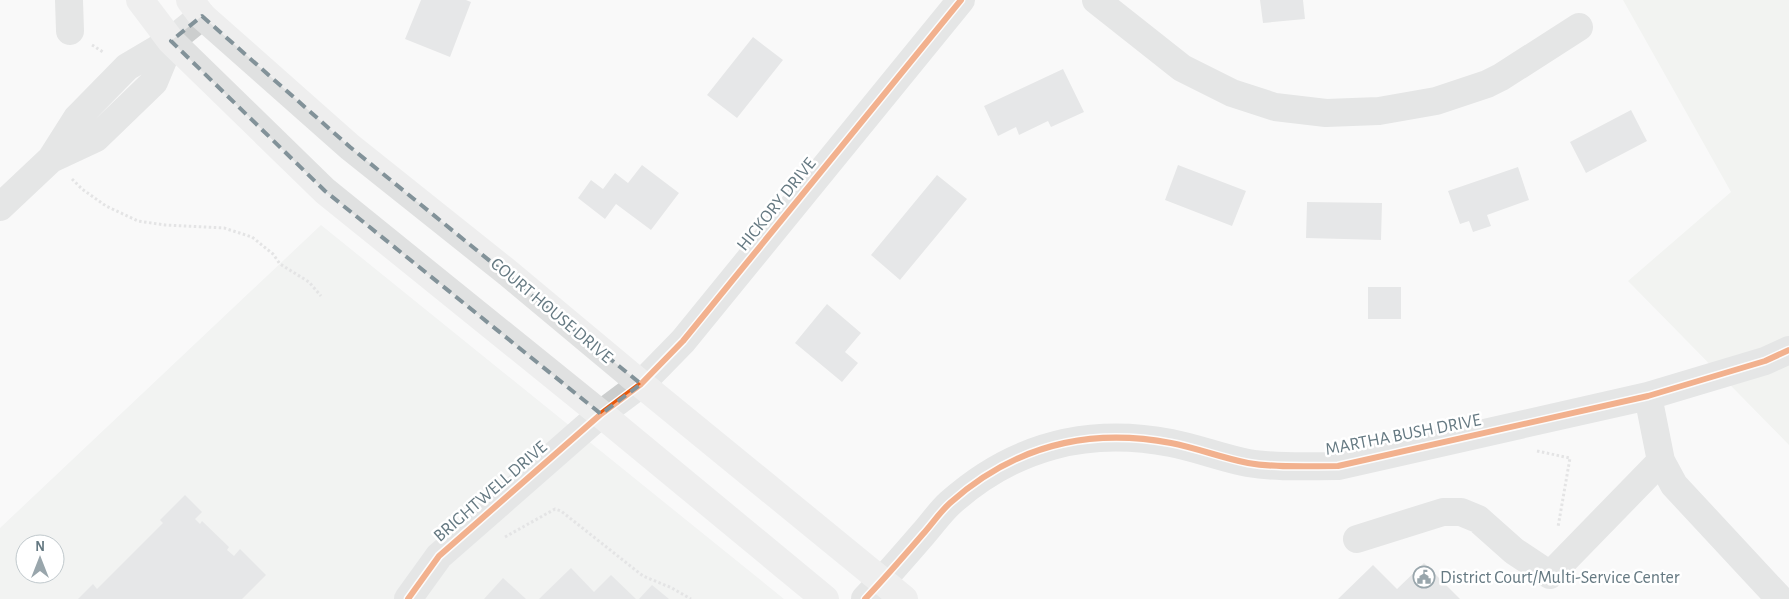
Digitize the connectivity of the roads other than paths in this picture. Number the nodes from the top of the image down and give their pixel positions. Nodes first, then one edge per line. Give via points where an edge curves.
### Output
1 (68, 0) edge
2 (140, 0) edge
3 (961, 0) edge
4 (1096, 0) edge
5 (196, 8) edge
6 (1126, 9) edge
7 (1579, 27) dead end
8 (70, 31) road end
9 (171, 41) junction
10 (51, 159) junction
11 (0, 208) edge
12 (1789, 350) edge
13 (641, 384) junction
14 (1648, 396) junction
15 (602, 414) junction
16 (1661, 461) junction
17 (1357, 539) dead end
18 (1550, 587) edge
19 (874, 590) edge
20 (408, 599) edge
21 (825, 599) edge
22 (904, 599) edge
23 (1780, 599) edge

1 - 8 street
2 - 9 main road
3 - 13 street, HICKORY DRIVE via 683,341
4 - 6 street
5 - 9 street
5 - 13 main road, COURT HOUSE DRIVE via 350,147 508,272
6 - 7 street via 1182,68 1232,93 1275,107 1326,113 1379,111 1436,101 1487,84
9 - 10 street via 127,67 77,118
9 - 10 street via 154,82 96,138
9 - 15 main road via 325,191
10 - 11 street
12 - 14 street, MARTHA BUSH DRIVE via 1765,362
13 - 15 street, HICKORY DRIVE
13 - 19 main road, COURT HOUSE DRIVE
14 - 16 street
14 - 19 street, MARTHA BUSH DRIVE via 1338,466 1248,463 1171,443 1130,438 1097,436 1062,443 1024,454 983,476 949,504
15 - 20 street, BRIGHTWELL DRIVE via 439,556
15 - 21 main road
16 - 18 street
16 - 23 street via 1674,484
17 - 18 street via 1443,512 1461,512 1478,519
19 - 22 main road, COURT HOUSE DRIVE

